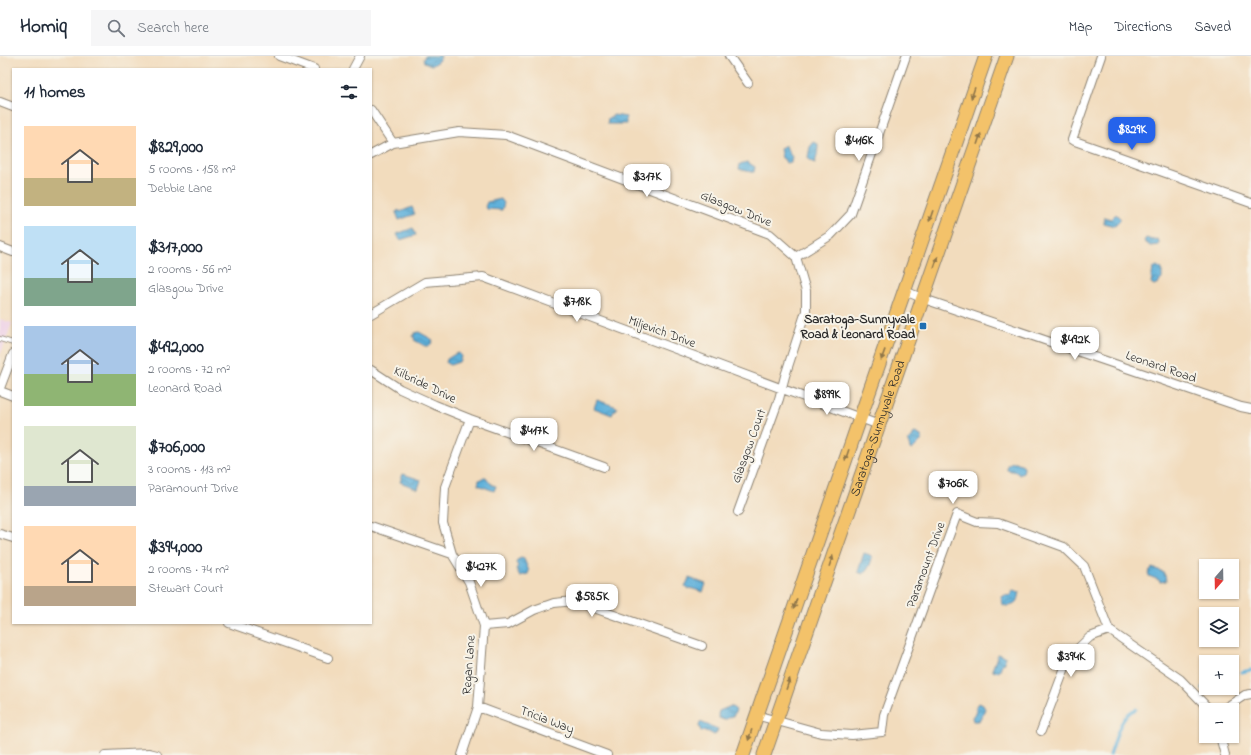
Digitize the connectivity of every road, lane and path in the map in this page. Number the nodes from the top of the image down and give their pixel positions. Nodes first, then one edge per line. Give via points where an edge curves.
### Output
1 (279, 56) edge
2 (360, 56) edge
3 (729, 56) edge
4 (906, 56) edge
5 (986, 56) edge
6 (1007, 56) edge
7 (1101, 56) edge
8 (311, 68) edge
9 (354, 68) edge
10 (748, 83) dead end
11 (0, 102) edge
12 (12, 107) edge
13 (372, 112) edge
14 (392, 143) junction
15 (372, 154) edge
16 (1251, 203) edge
17 (0, 247) edge
18 (12, 252) edge
19 (796, 258) junction
20 (905, 292) junction
21 (924, 299) junction
22 (372, 313) edge
23 (0, 339) edge
24 (12, 343) edge
25 (12, 357) edge
26 (372, 371) edge
27 (0, 389) edge
28 (782, 389) junction
29 (12, 395) edge
30 (1251, 409) edge
31 (860, 418) junction
32 (470, 419) junction
33 (880, 425) junction
34 (604, 467) dead end
35 (738, 512) dead end
36 (372, 526) edge
37 (0, 534) edge
38 (12, 538) edge
39 (452, 554) junction
40 (232, 624) edge
41 (484, 626) junction
42 (1109, 630) junction
43 (702, 646) dead end
44 (328, 658) dead end
45 (1251, 694) edge
46 (1203, 703) edge
47 (1233, 703) edge
48 (478, 707) junction
49 (756, 714) junction
50 (775, 721) junction
51 (1040, 731) dead end
52 (1222, 743) edge
53 (105, 755) edge
54 (157, 755) edge
55 (462, 755) edge
56 (607, 755) edge
57 (743, 755) edge
58 (764, 755) edge
59 (1225, 755) edge

1 - 8 street
2 - 9 street
3 - 10 street
4 - 19 street via 851,214 831,235
5 -> 20 main road, Saratoga-Sunnyvale Road
21 -> 6 main road, Saratoga-Sunnyvale Road
7 - 16 street via 1072,140
11 - 12 street
13 - 14 street
14 - 15 street, Glasgow Drive
14 - 19 street, Glasgow Drive via 459,132 506,134 770,234
17 - 18 street
19 - 28 street via 806,291 806,311
20 - 21 street, Leonard Road
20 -> 31 main road, Saratoga-Sunnyvale Road
21 - 30 street, Leonard Road
21 - 33 main road, Saratoga-Sunnyvale Road
22 - 28 street, Miljevich Drive via 424,282 483,277
23 - 24 lane
25 - 27 street
26 - 32 street, Kilbride Drive via 400,389
27 - 29 street
28 - 31 street, Miljevich Drive
28 - 35 street, Glasgow Court
31 - 33 street, Miljevich Drive
31 -> 49 main road, Saratoga-Sunnyvale Road
32 - 34 street, Kilbride Drive
32 - 39 street, Regan Lane via 445,487 443,523
50 -> 33 main road, Saratoga-Sunnyvale Road
36 - 39 street
37 - 38 street
39 - 41 street, Regan Lane via 469,582
40 - 44 street
41 - 43 street via 508,624 554,603 574,601
41 - 48 street, Regan Lane
42 - 46 street via 1180,679
42 - 50 street, Paramount Drive via 1084,566 1064,547 998,523 977,522 957,514 884,716 882,732 852,735 821,733
42 - 51 street via 1090,637 1069,657
45 - 47 street
48 - 55 street, Regan Lane
48 - 56 street, Tricia Way
49 - 50 street, Paramount Drive
49 -> 57 main road, Saratoga-Sunnyvale Road
50 - 58 main road, Saratoga-Sunnyvale Road
52 - 59 street
53 - 54 street

